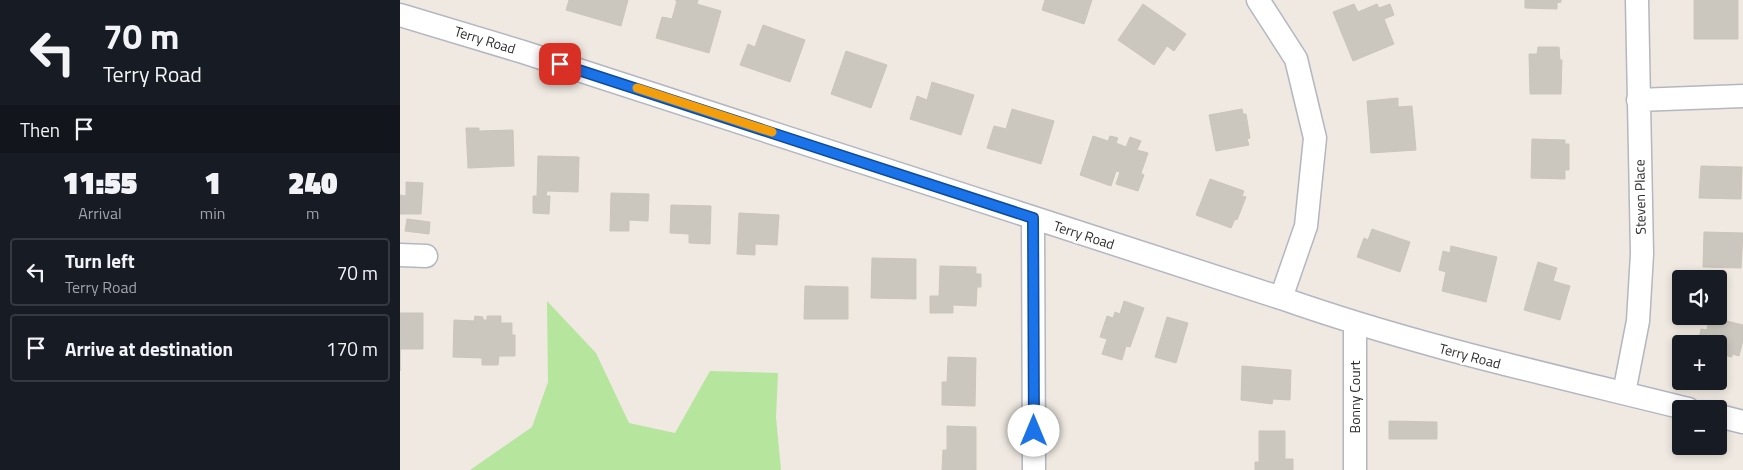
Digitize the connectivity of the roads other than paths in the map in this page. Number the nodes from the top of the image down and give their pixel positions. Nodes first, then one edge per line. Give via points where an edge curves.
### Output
1 (1258, 0) edge
2 (1637, 0) edge
3 (400, 15) edge
4 (1743, 96) edge
5 (1638, 100) junction
6 (1033, 218) junction
7 (400, 255) edge
8 (426, 256) dead end
9 (1281, 298) junction
10 (1356, 324) junction
11 (1624, 393) junction
12 (1672, 405) edge
13 (1727, 418) edge
14 (1743, 422) edge
15 (1034, 470) edge
16 (1355, 470) edge

1 - 9 street via 1296,59 1315,138 1306,226
2 - 5 street, Steven Place
3 - 6 street, Terry Road
4 - 5 street
5 - 11 street, Steven Place via 1642,254 1638,321
6 - 9 street, Terry Road
6 - 15 street
7 - 8 street
9 - 10 street, Terry Road
10 - 11 street, Terry Road via 1498,364
10 - 16 street, Bonny Court
11 - 12 street, Terry Road
13 - 14 street

